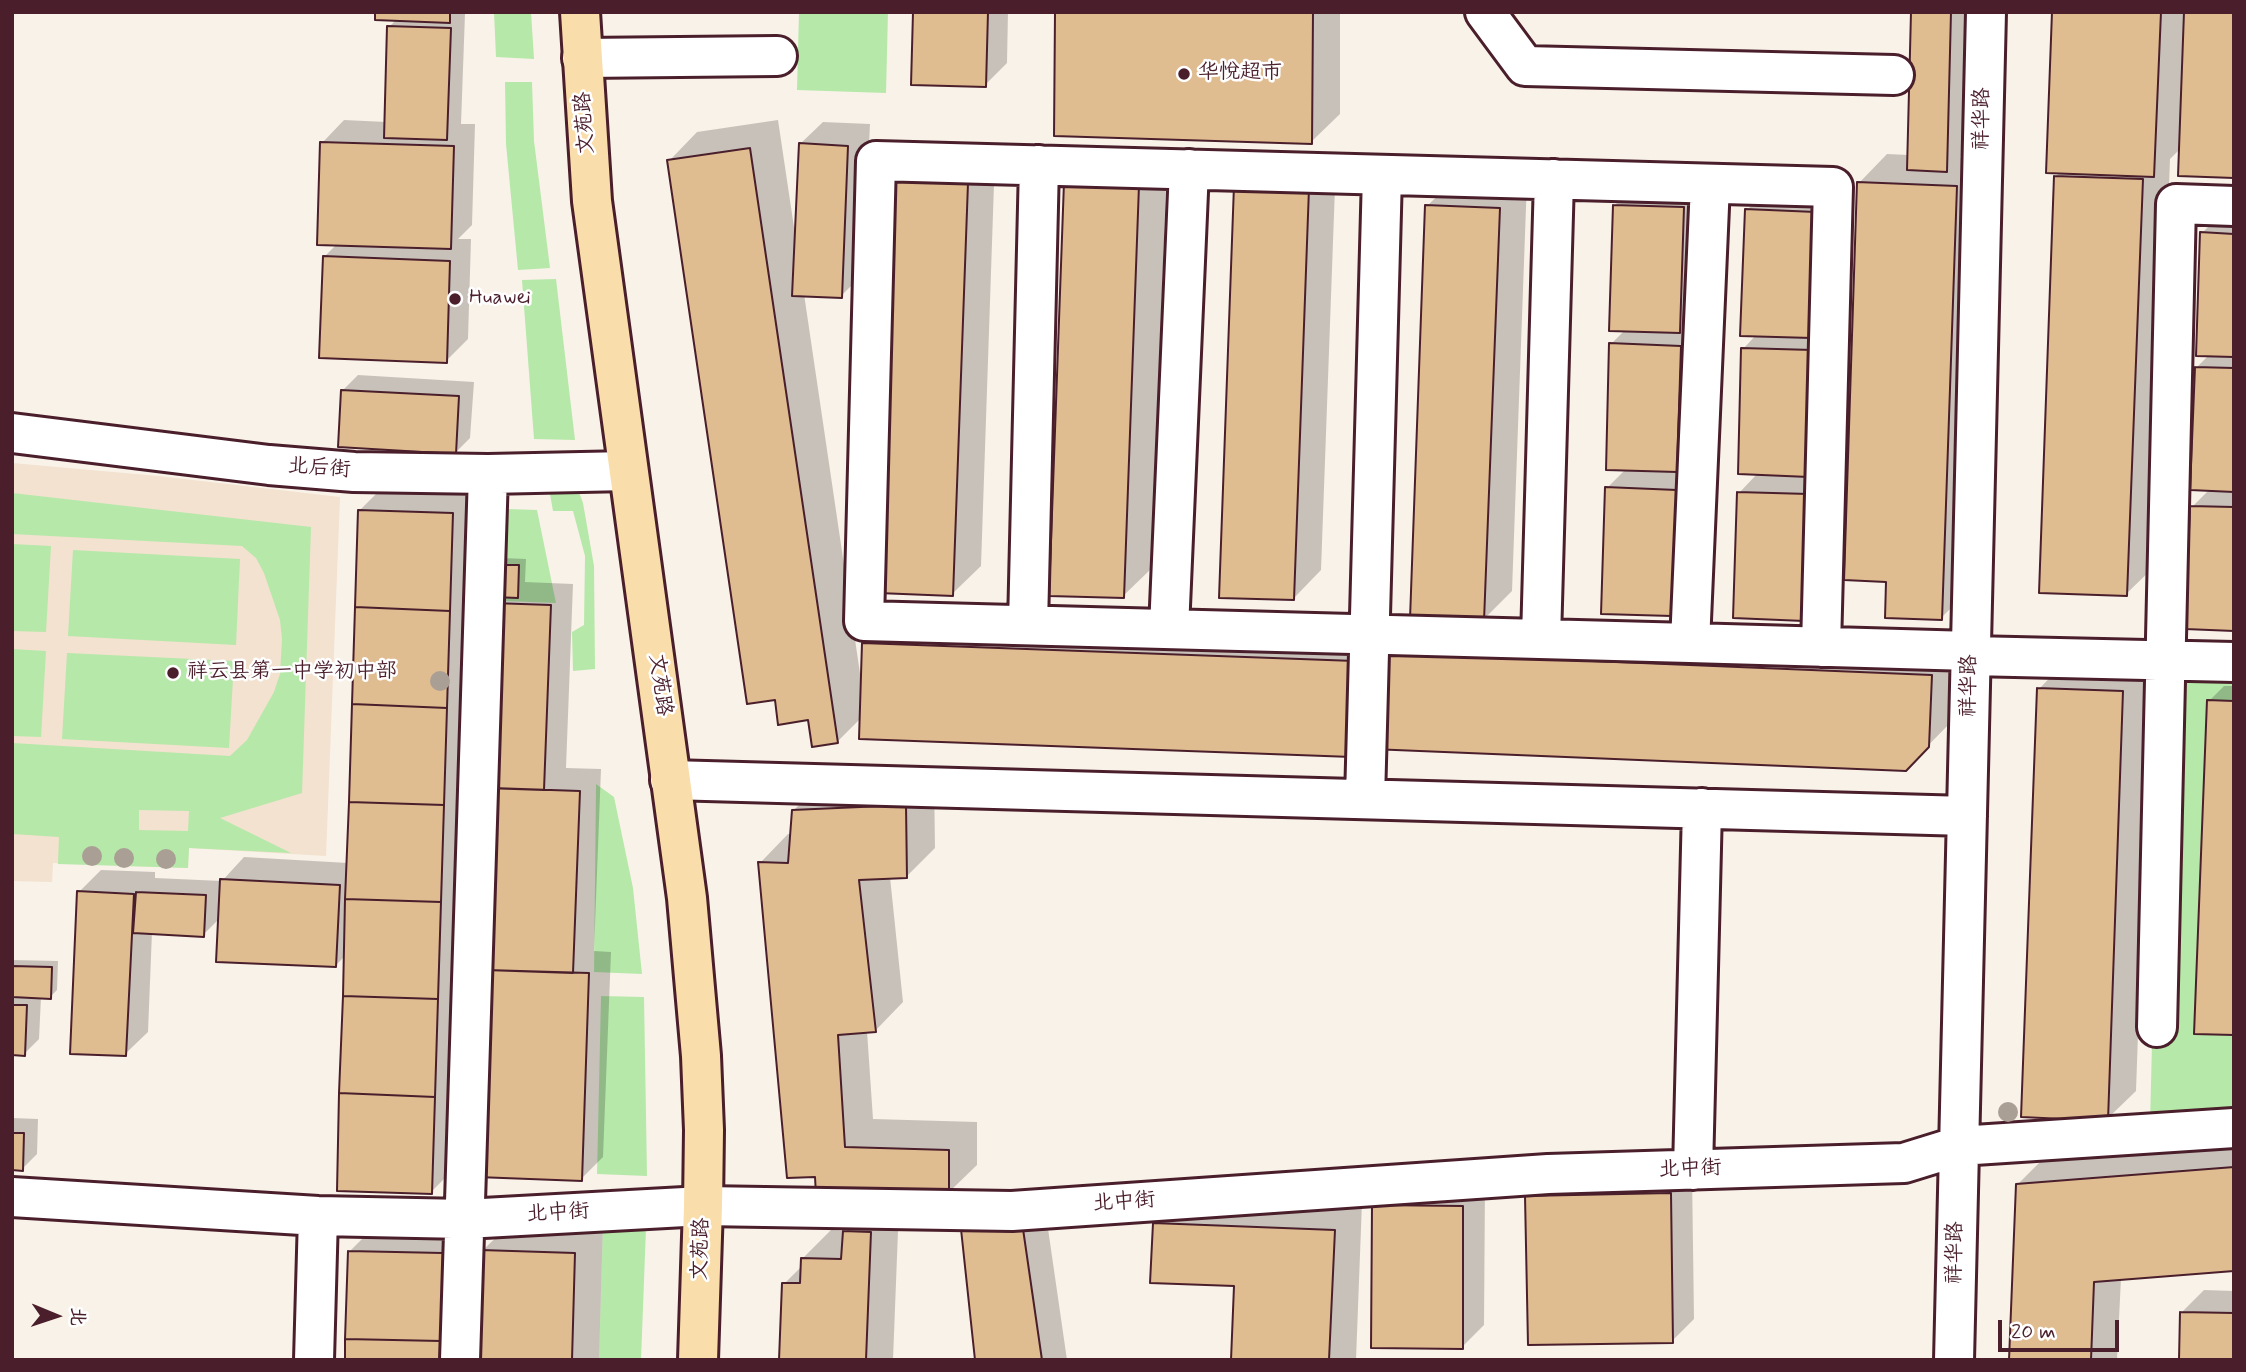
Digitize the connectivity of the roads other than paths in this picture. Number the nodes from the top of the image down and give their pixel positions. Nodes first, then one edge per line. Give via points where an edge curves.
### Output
1 (580, 12) edge
2 (1485, 12) edge
3 (1986, 12) edge
4 (777, 56) dead end
5 (582, 58) junction
6 (1894, 75) dead end
7 (1039, 165) junction
8 (1189, 169) junction
9 (1382, 175) junction
10 (1553, 179) junction
11 (1710, 184) junction
12 (2234, 206) edge
13 (12, 433) edge
14 (628, 471) junction
15 (488, 474) junction
16 (1028, 625) junction
17 (1169, 629) junction
18 (1370, 635) junction
19 (1541, 639) junction
20 (1690, 643) junction
21 (1821, 647) junction
22 (1971, 653) junction
23 (2165, 661) junction
24 (2234, 662) edge
25 (670, 780) junction
26 (1365, 799) junction
27 (1702, 808) junction
28 (1967, 816) junction
29 (2157, 1027) dead end
30 (2234, 1128) edge
31 (1959, 1146) junction
32 (1693, 1170) junction
33 (12, 1197) edge
34 (703, 1206) junction
35 (318, 1216) junction
36 (465, 1219) junction
37 (314, 1360) edge
38 (460, 1360) edge
39 (698, 1360) edge
40 (1954, 1360) edge

1 - 5 main road, 文苑路
2 - 6 street via 1525,66
3 - 22 street, 祥华路
4 - 5 street
5 - 14 main road, 文苑路 via 592,201
7 - 8 street
7 - 16 street
7 - 16 street via 876,161 864,621
8 - 9 street
8 - 17 street
9 - 10 street
9 - 18 street
10 - 11 street
10 - 19 street
11 - 20 street
11 - 21 street via 1833,187
12 - 23 street via 2176,204
13 - 15 street, 北后街 via 269,466
14 - 15 street, 北后街
14 - 25 main road, 文苑路
15 - 36 street
16 - 17 street
17 - 18 street
18 - 19 street
18 - 26 street
19 - 20 street
20 - 21 street
21 - 22 street
22 - 23 street
22 - 28 street, 祥华路
23 - 24 street
23 - 29 street
25 - 26 street
25 - 34 main road, 文苑路 via 687,898 701,1056
26 - 27 street
27 - 28 street
27 - 32 street
28 - 31 street, 祥华路
30 - 31 street, 北中街
31 - 32 street, 北中街 via 1904,1163
31 - 40 street, 祥华路
32 - 34 street, 北中街 via 1548,1174 1012,1211
33 - 35 street, 北中街
34 - 36 street, 北中街
34 - 39 main road, 文苑路
35 - 36 street, 北中街
35 - 37 street
36 - 38 street

